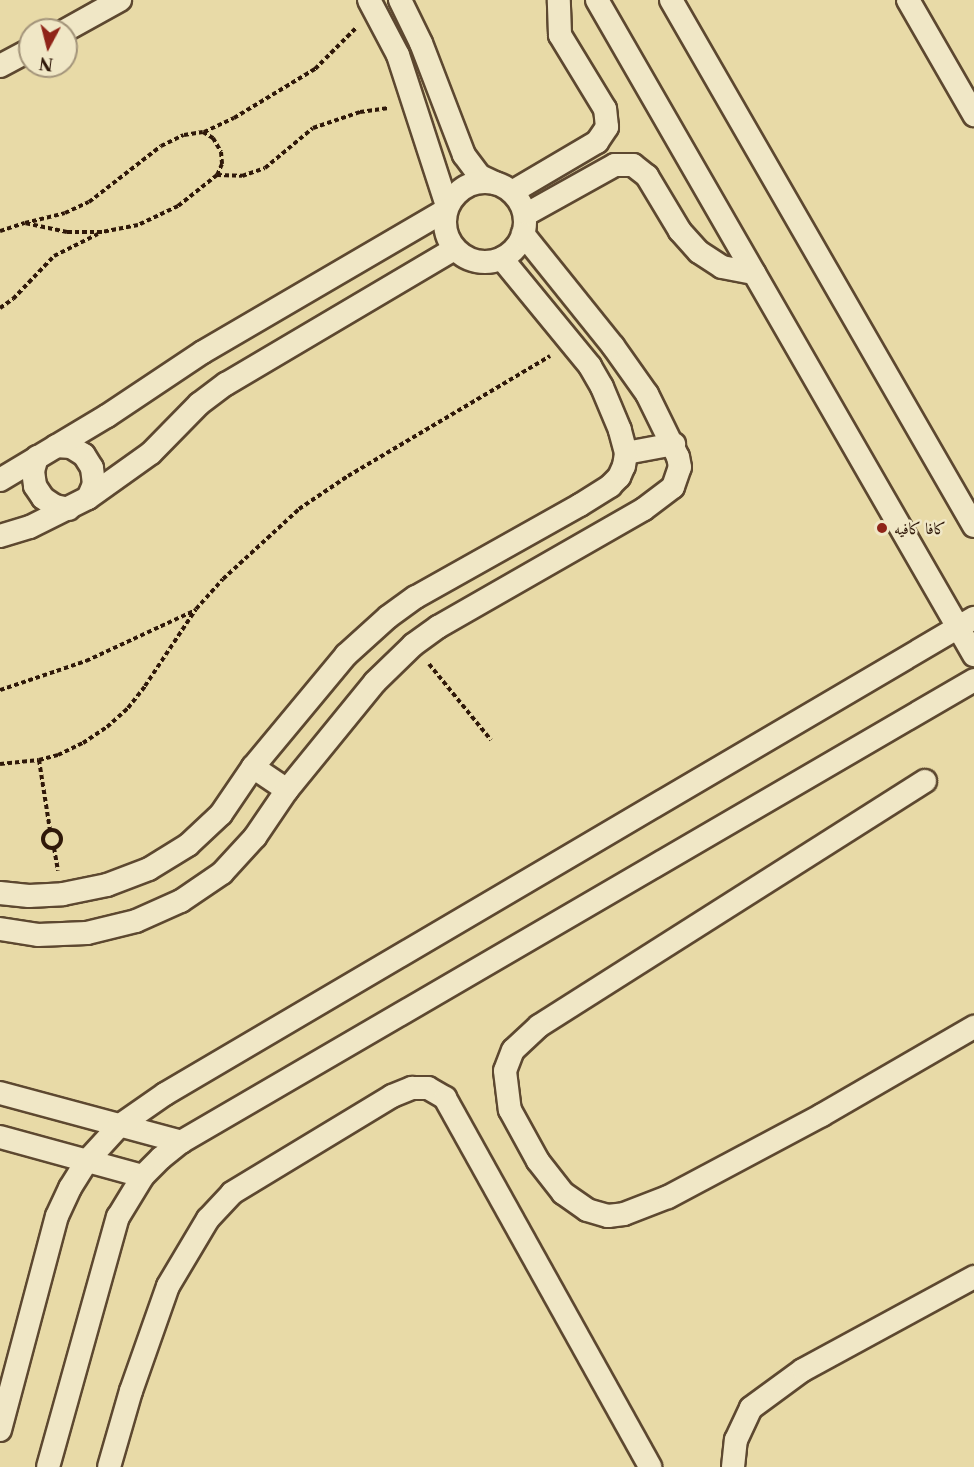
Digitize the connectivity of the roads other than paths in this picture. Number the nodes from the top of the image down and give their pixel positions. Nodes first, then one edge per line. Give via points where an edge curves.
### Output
1 (120, 0) edge
2 (400, 0) edge
3 (559, 0) edge
4 (597, 0) edge
5 (671, 0) edge
6 (908, 0) edge
7 (371, 3) edge
8 (78, 23) edge
9 (421, 43) junction
10 (398, 55) junction
11 (18, 56) edge
12 (0, 66) edge
13 (974, 115) edge
14 (504, 188) junction
15 (446, 208) junction
16 (524, 224) junction
17 (454, 249) junction
18 (502, 259) junction
19 (754, 273) junction
20 (303, 294) junction
21 (322, 327) junction
22 (203, 352) junction
23 (226, 384) junction
24 (674, 444) junction
25 (47, 452) junction
26 (626, 453) junction
27 (0, 480) edge
28 (610, 486) junction
29 (79, 503) junction
30 (580, 505) junction
31 (644, 509) junction
32 (974, 526) edge
33 (603, 532) junction
34 (0, 536) edge
35 (472, 565) junction
36 (494, 596) junction
37 (966, 623) edge
38 (974, 654) edge
39 (346, 655) junction
40 (974, 680) edge
41 (375, 682) junction
42 (253, 767) junction
43 (926, 781) dead end
44 (287, 790) junction
45 (0, 893) edge
46 (0, 929) edge
47 (974, 1027) edge
48 (0, 1093) edge
49 (119, 1126) junction
50 (0, 1137) edge
51 (181, 1142) junction
52 (87, 1161) junction
53 (143, 1176) junction
54 (974, 1277) edge
55 (0, 1430) edge
56 (48, 1467) edge
57 (109, 1467) edge
58 (650, 1467) edge
59 (733, 1467) edge

1 - 8 street
2 - 9 street
3 - 14 street via 560,35 605,109 607,127 597,142
4 - 19 street
5 - 32 street
6 - 13 street
7 - 10 street
9 - 10 street
9 - 14 street via 464,155 480,176
10 - 15 street
11 - 12 street
14 - 15 street via 472,183 453,196
14 - 16 street
15 - 17 street via 444,223
15 - 20 street
16 - 18 street via 512,253
16 - 19 street via 615,165 633,165 647,176 680,231 699,252 722,267
16 - 24 street via 631,369
17 - 18 street via 476,262
17 - 21 street
18 - 26 street via 602,387
19 - 37 street
20 - 21 street
20 - 22 street
21 - 23 street
22 - 23 street
22 - 25 street
23 - 29 street via 199,404 151,453
24 - 26 street
24 - 31 street via 680,467 678,478 666,495
25 - 27 street
25 - 29 street via 33,471 35,486 55,506
25 - 29 street via 71,447 84,455 92,468 94,484
26 - 28 street via 624,466
28 - 30 street
28 - 31 street
29 - 34 street
30 - 33 street
30 - 35 street
31 - 33 street
33 - 36 street
35 - 36 street
35 - 39 street via 416,597
36 - 41 street via 413,645
37 - 38 street
37 - 49 street via 165,1094
39 - 41 street
39 - 42 street
40 - 51 street
41 - 44 street
42 - 44 street
42 - 45 street via 221,814 188,845 149,869 107,885 63,894
43 - 47 street via 539,1026 513,1050 505,1071 510,1110 537,1161 563,1193 587,1210 608,1216 624,1214 668,1197 802,1126
44 - 46 street via 255,837 222,873 181,901 136,921 87,933 38,935
48 - 49 street
49 - 51 street
49 - 52 street
50 - 52 street
51 - 53 street
52 - 53 street
52 - 55 street via 57,1216
53 - 56 street via 118,1217
54 - 59 street via 803,1370 751,1408 736,1440
57 - 58 street via 168,1286 208,1219 232,1193 392,1095 412,1088 428,1088 445,1098

